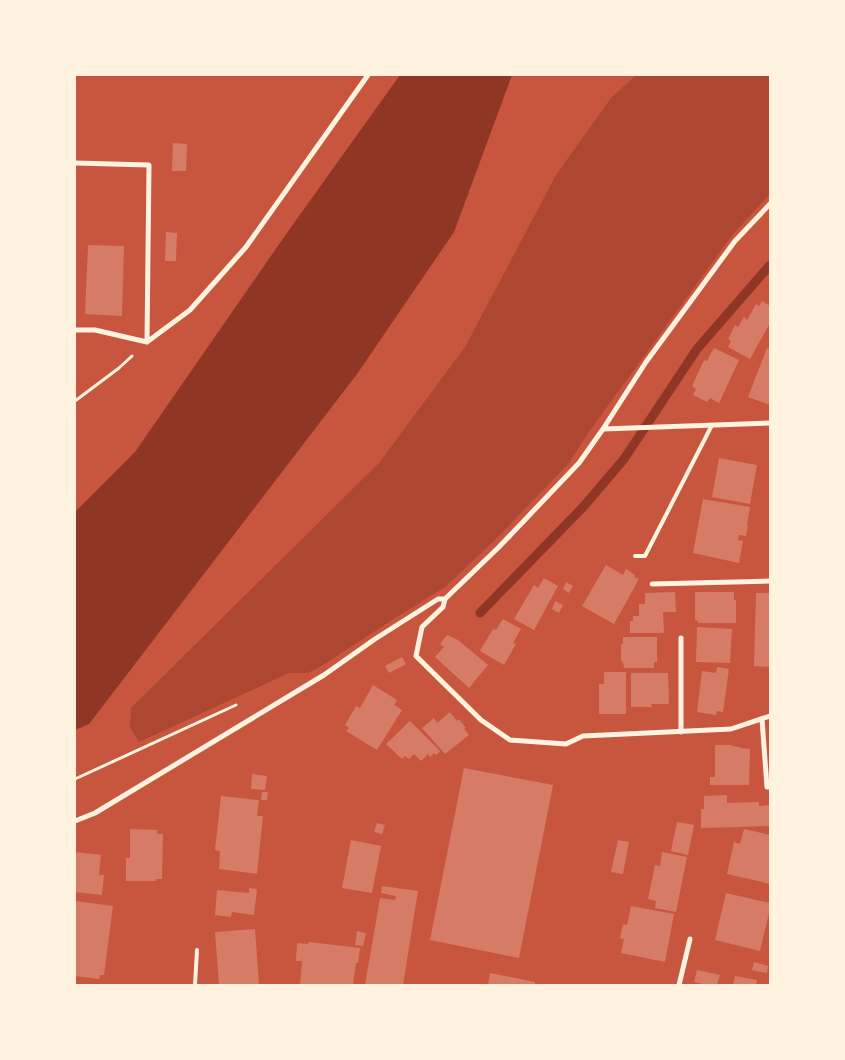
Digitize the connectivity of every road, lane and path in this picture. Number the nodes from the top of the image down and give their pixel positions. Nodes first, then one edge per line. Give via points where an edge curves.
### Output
1 (368, 75) edge
2 (75, 163) edge
3 (770, 204) edge
4 (75, 330) edge
5 (147, 342) junction
6 (119, 368) dead end
7 (75, 401) edge
8 (770, 423) edge
9 (712, 425) junction
10 (603, 430) junction
11 (635, 556) dead end
12 (770, 581) edge
13 (652, 584) dead end
14 (445, 599) junction
15 (681, 638) dead end
16 (240, 703) dead end
17 (770, 716) edge
18 (762, 719) junction
19 (681, 732) junction
20 (75, 779) edge
21 (770, 787) edge
22 (75, 821) edge
23 (690, 939) dead end
24 (197, 950) dead end
25 (195, 985) edge
26 (679, 985) edge

1 - 5 street via 246,247 190,310
2 - 5 street via 149,165
3 - 10 street via 735,241 646,362
4 - 5 street via 95,330
6 - 7 path
8 - 9 street
9 - 10 street
9 - 11 lane via 645,556
10 - 14 street via 579,463 499,548
12 - 13 street
14 - 19 street via 444,607 422,627 416,656 481,720 510,740 566,744 583,736
14 - 22 street via 438,600 324,675 95,813
15 - 19 street
16 - 20 path
17 - 18 street
18 - 19 street via 732,729
18 - 21 street via 767,787
23 - 26 street
24 - 25 lane

